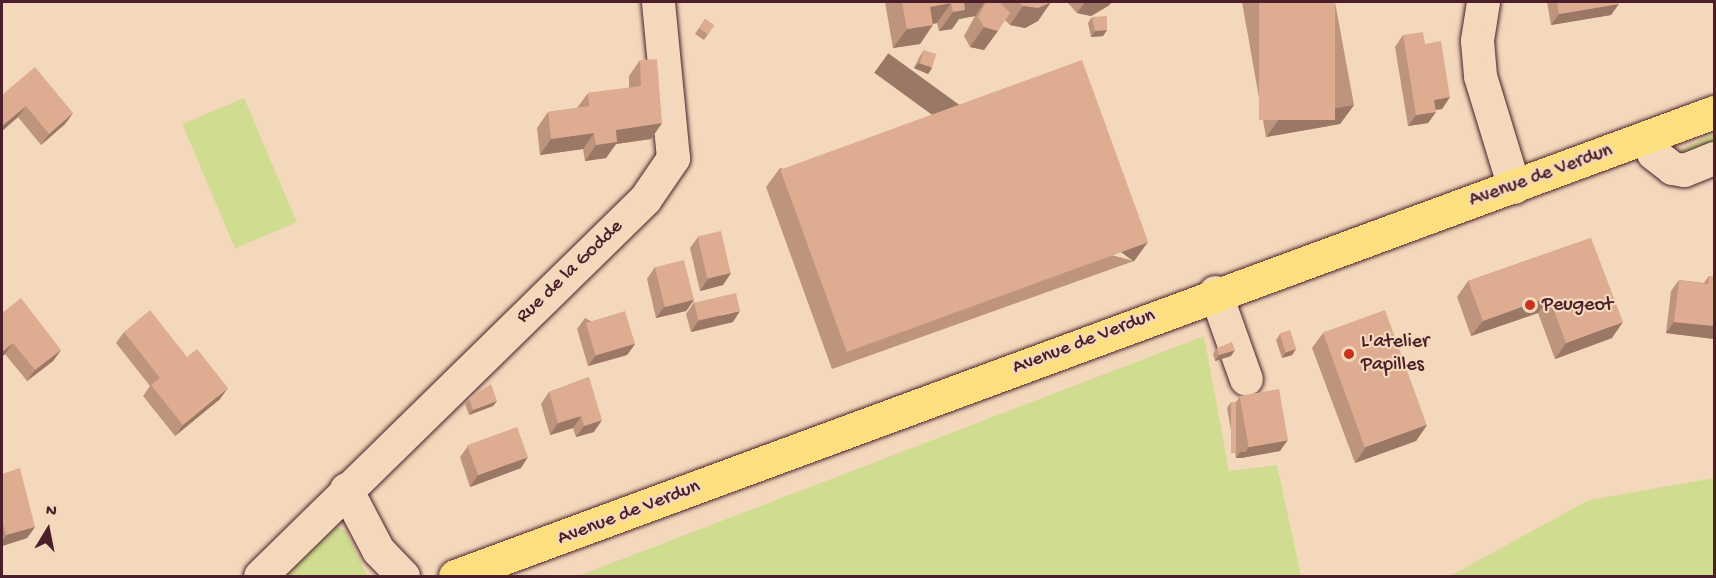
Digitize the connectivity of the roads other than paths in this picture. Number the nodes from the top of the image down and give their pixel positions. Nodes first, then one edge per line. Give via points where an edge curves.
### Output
1 (658, 2) edge
2 (1483, 2) edge
3 (1714, 112) edge
4 (1646, 137) junction
5 (1714, 158) edge
6 (1514, 187) junction
7 (1215, 292) junction
8 (1246, 379) dead end
9 (346, 489) junction
10 (260, 576) edge
11 (403, 576) edge
12 (455, 576) edge

1 - 9 street, Rue de la Godde via 673,159 645,199
2 - 6 street via 1477,41 1480,76
3 - 4 main road, Avenue de Verdun
4 - 5 street via 1653,153 1672,168 1684,170
4 - 6 main road, Avenue de Verdun
6 - 7 main road, Avenue de Verdun
7 - 8 street
7 - 12 main road, Avenue de Verdun
9 - 10 street, Rue de la Godde
9 - 11 street via 378,550

